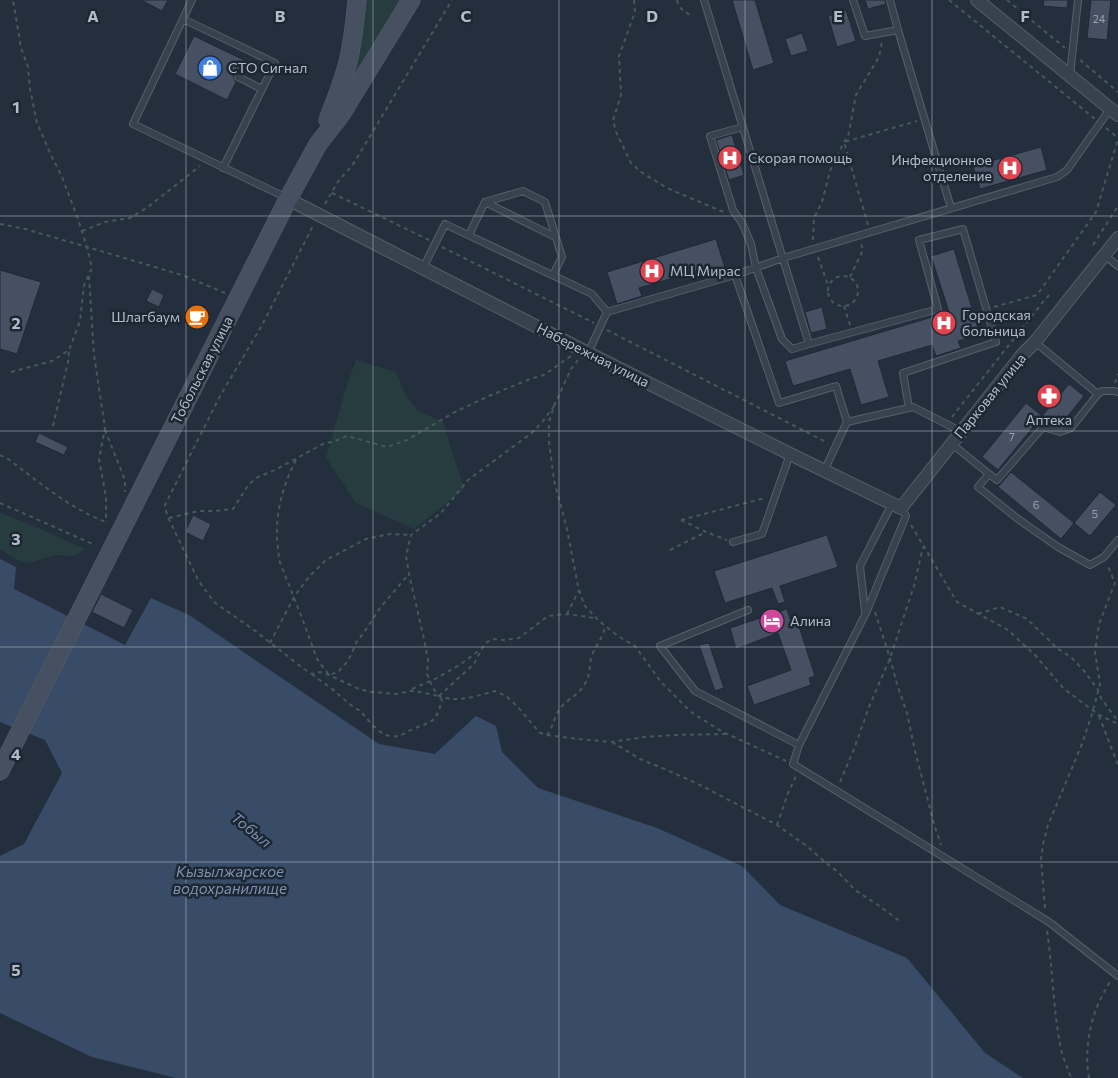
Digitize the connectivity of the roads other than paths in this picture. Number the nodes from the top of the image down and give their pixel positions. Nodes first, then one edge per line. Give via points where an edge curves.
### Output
1 (192, 0) edge
2 (356, 0) edge
3 (411, 0) edge
4 (704, 0) edge
5 (853, 0) edge
6 (890, 0) edge
7 (977, 0) edge
8 (1078, 0) edge
9 (183, 19) junction
10 (898, 30) junction
11 (1070, 76) junction
12 (238, 77) dead end
13 (262, 89) junction
14 (1114, 112) edge
15 (742, 127) junction
16 (318, 144) junction
17 (223, 168) junction
18 (288, 199) junction
19 (485, 202) junction
20 (951, 208) junction
21 (469, 235) junction
22 (555, 237) junction
23 (1118, 238) edge
24 (1104, 255) junction
25 (783, 258) junction
26 (1118, 266) edge
27 (423, 268) junction
28 (756, 268) junction
29 (554, 275) junction
30 (734, 276) junction
31 (608, 312) junction
32 (1035, 342) junction
33 (809, 344) junction
34 (583, 355) junction
35 (1118, 392) edge
36 (1098, 394) junction
37 (909, 408) junction
38 (846, 422) junction
39 (962, 432) junction
40 (952, 444) junction
41 (790, 454) junction
42 (824, 471) junction
43 (989, 474) junction
44 (899, 509) junction
45 (1118, 540) edge
46 (733, 542) road end
47 (748, 610) dead end
48 (866, 613) junction
49 (799, 745) junction
50 (0, 771) edge
51 (1116, 975) edge

1 - 9 lane
2 - 16 street via 348,63
3 - 16 street via 340,116
4 - 15 lane
5 - 10 lane via 865,36
6 - 10 lane
7 - 11 street
8 - 11 lane
9 - 13 lane via 274,63
9 - 17 lane via 134,124
10 - 20 lane
11 - 14 street
12 - 13 lane
13 - 17 lane
14 - 20 lane via 1100,124 1067,170 1057,177
15 - 25 lane
15 - 28 lane via 710,136 733,210 751,244
16 - 18 street, Тобольская улица
17 - 18 lane
18 - 27 street, Набережная улица
18 - 50 street, Тобольская улица via 238,298 114,525 88,598
19 - 21 lane
19 - 22 lane
19 - 22 lane via 524,191 545,202
20 - 25 lane
21 - 27 lane via 445,224
21 - 29 lane
22 - 29 lane via 562,257
23 - 24 street, Парковая улица
24 - 26 lane
24 - 32 street, Парковая улица
25 - 28 lane
25 - 33 lane
27 - 34 street, Набережная улица
28 - 30 lane
28 - 33 lane via 782,339 792,349
29 - 31 lane via 592,294
30 - 31 lane
30 - 38 lane via 779,403 836,386
31 - 34 lane
32 - 36 lane
32 - 39 street, Парковая улица
33 - 37 lane via 938,309 919,240 964,229 996,342 903,373
34 - 41 street, Набережная улица
35 - 36 lane via 1102,391
36 - 43 lane via 1071,428 1060,432 1043,426 997,480
37 - 38 lane
37 - 39 lane via 913,407
38 - 42 lane
39 - 40 street, Парковая улица
40 - 43 lane
40 - 44 street, Парковая улица
41 - 42 street, Набережная улица
41 - 46 lane via 762,534
42 - 44 street, Набережная улица
43 - 45 lane via 978,487 1058,547 1090,564 1104,557
44 - 48 lane
44 - 48 lane via 860,566
47 - 49 lane via 660,646 694,691
48 - 49 lane
49 - 51 lane via 792,764 1046,920

